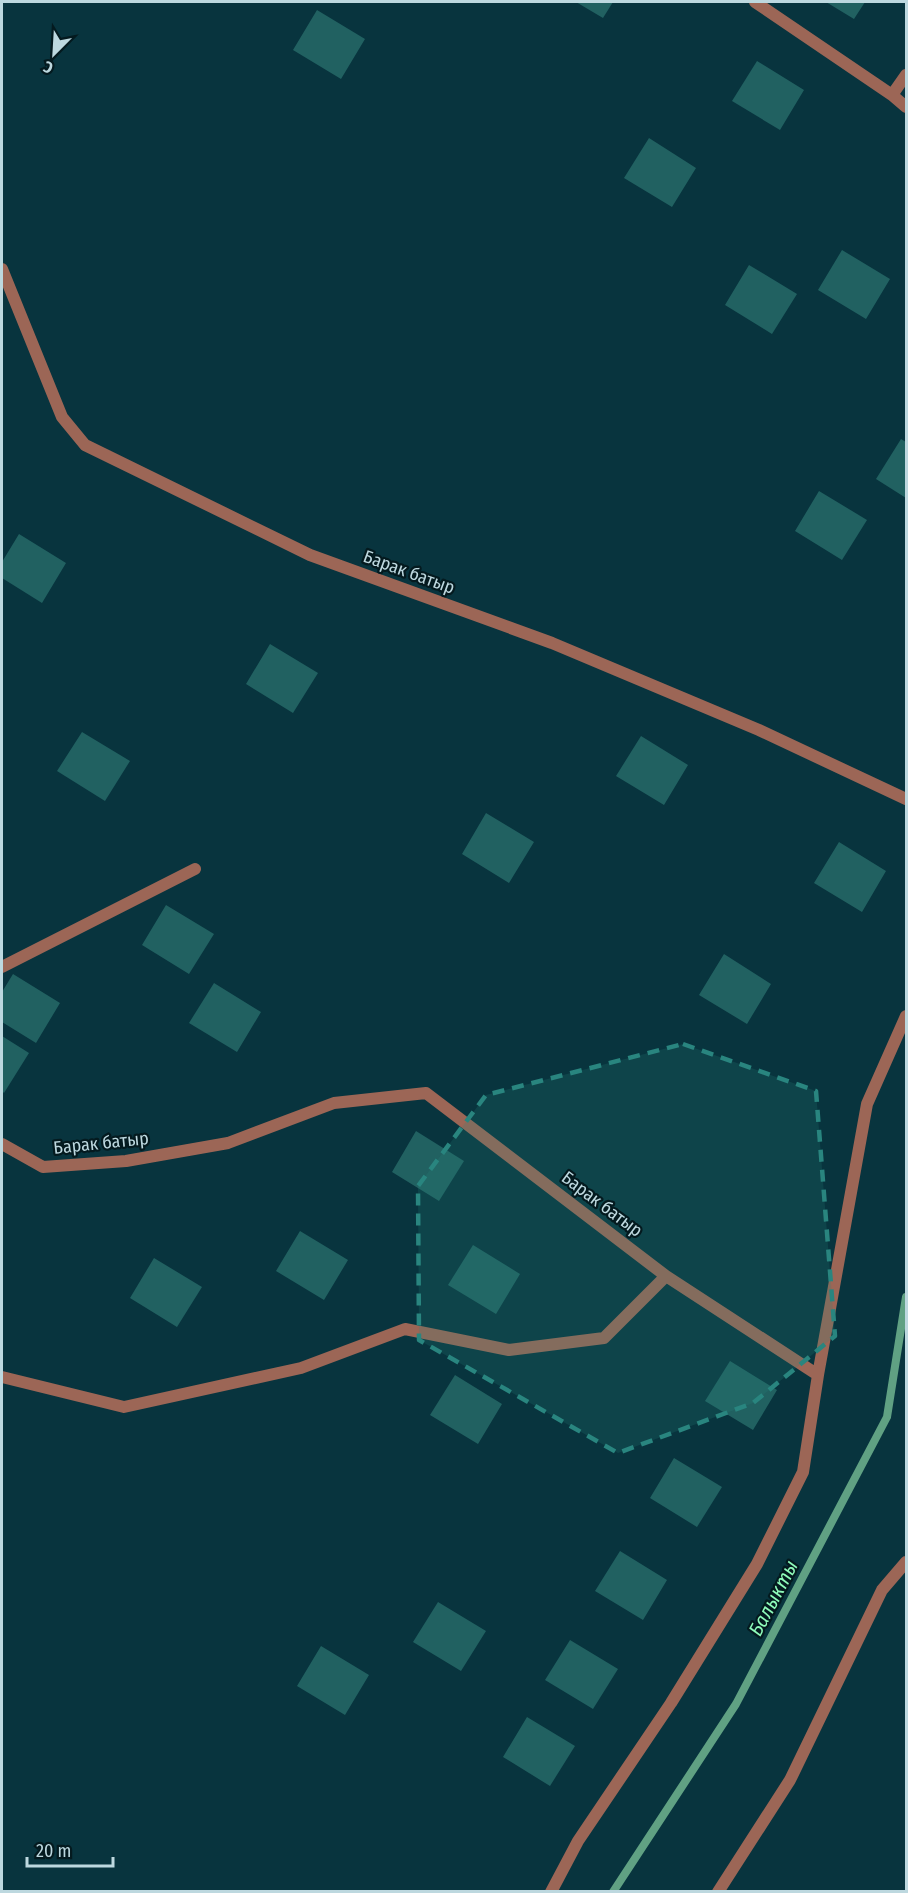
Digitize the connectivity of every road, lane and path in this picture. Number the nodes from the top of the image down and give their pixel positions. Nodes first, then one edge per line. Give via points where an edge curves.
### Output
1 (755, 2) edge
2 (906, 75) edge
3 (892, 95) junction
4 (906, 107) edge
5 (2, 269) edge
6 (906, 799) edge
7 (195, 868) dead end
8 (2, 967) edge
9 (906, 1016) edge
10 (2, 1144) edge
11 (666, 1276) junction
12 (818, 1375) junction
13 (2, 1377) edge
14 (906, 1562) edge
15 (552, 1892) edge
16 (718, 1892) edge

1 - 3 street
2 - 3 street
3 - 4 street
5 - 6 street, Барак батыр via 62,417 84,445 309,555 552,643 759,730
7 - 8 street
9 - 12 street via 867,1104
10 - 11 street, Барак батыр via 43,1167 126,1161 228,1143 334,1103 426,1093
11 - 12 street, Барак батыр
11 - 13 street via 604,1338 509,1350 405,1329 301,1368 124,1407
12 - 15 street via 803,1472 757,1564 671,1703 578,1841
14 - 16 street via 882,1590 790,1780

